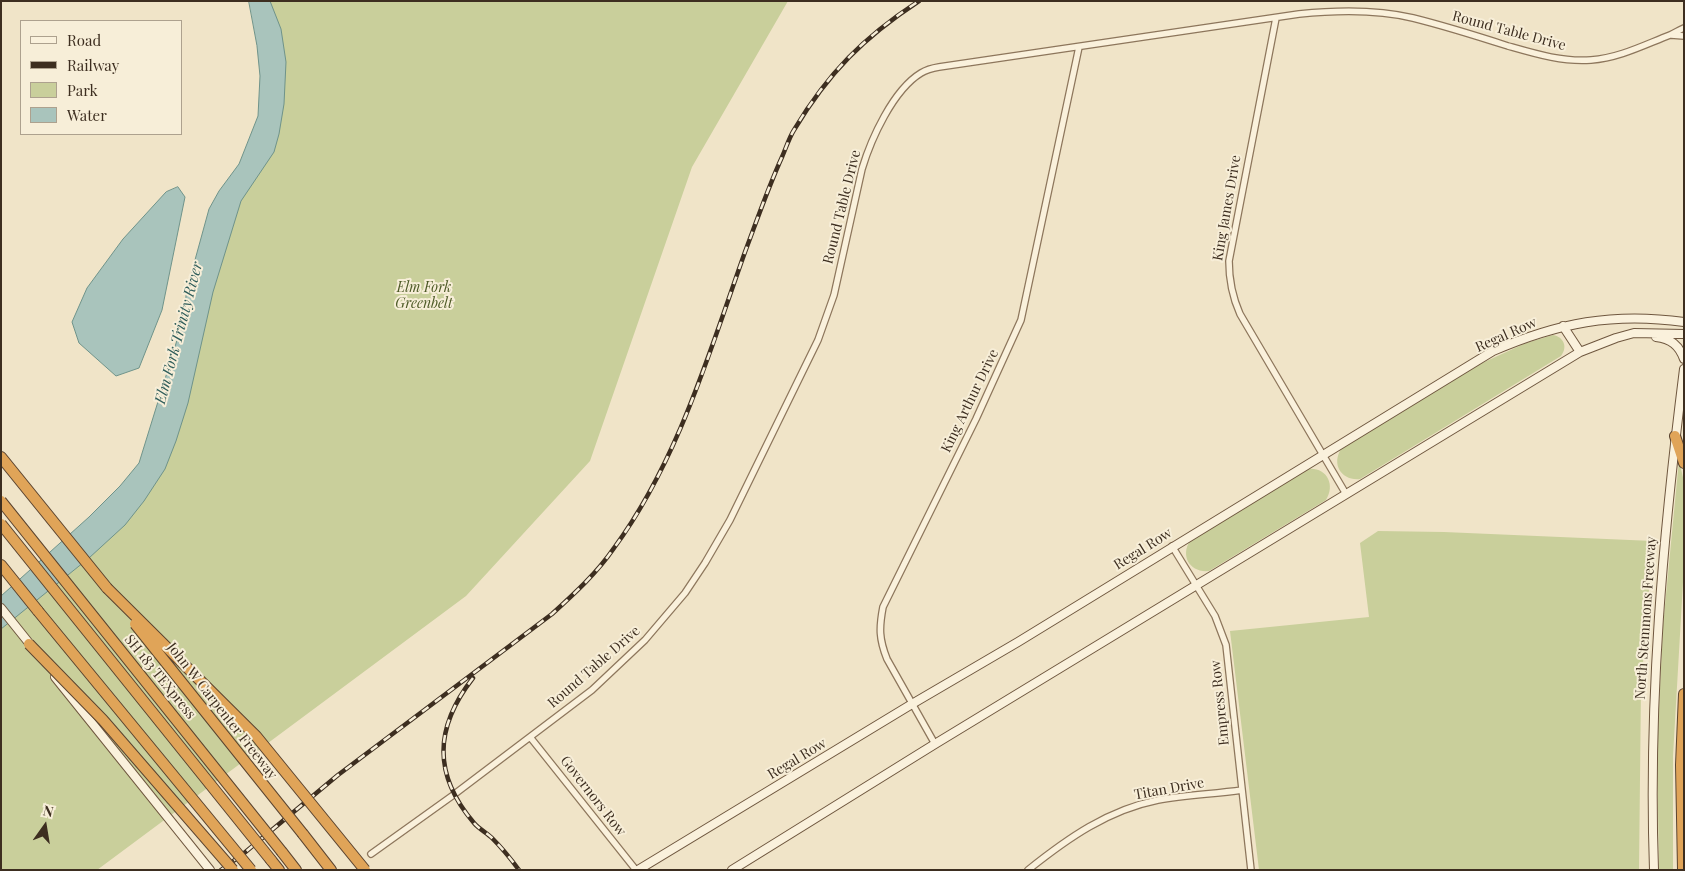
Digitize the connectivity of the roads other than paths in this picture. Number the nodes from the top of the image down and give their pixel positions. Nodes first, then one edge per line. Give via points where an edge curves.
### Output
1 (1276, 18) junction
2 (1684, 28) edge
3 (1671, 35) junction
4 (1684, 36) edge
5 (1079, 47) junction
6 (1684, 322) edge
7 (1563, 326) junction
8 (1634, 333) junction
9 (1684, 334) edge
10 (1580, 352) junction
11 (1684, 360) edge
12 (1684, 369) edge
13 (1676, 436) junction
14 (1323, 455) junction
15 (1, 457) edge
16 (1684, 463) edge
17 (1346, 494) junction
18 (1, 501) edge
19 (1, 524) edge
20 (1172, 546) junction
21 (1, 565) edge
22 (1197, 586) junction
23 (107, 588) junction
24 (1, 608) edge
25 (30, 644) junction
26 (1684, 694) edge
27 (912, 704) junction
28 (530, 737) junction
29 (935, 744) junction
30 (1242, 790) junction
31 (370, 854) dead end
32 (210, 870) edge
33 (233, 870) edge
34 (251, 870) edge
35 (279, 870) edge
36 (296, 870) edge
37 (331, 870) edge
38 (366, 870) edge
39 (637, 870) edge
40 (732, 870) edge
41 (1028, 870) edge
42 (1251, 870) edge
43 (1654, 870) edge
44 (1683, 870) edge

1 - 3 street, Round Table Drive via 1359,11 1398,15 1542,56 1570,60 1615,56
1 - 5 street, Round Table Drive
1 - 14 street, King James Drive via 1229,261 1229,280 1240,314
2 - 3 street, Round Table Drive
3 - 4 street, Round Table Drive
5 - 27 street, King Arthur Drive via 1021,320 883,607 881,643
5 - 28 street, Round Table Drive via 932,68 914,78 891,106 865,159 834,295 818,340 718,542 685,594 660,624 592,690
6 - 7 main road, Regal Row via 1638,319
7 - 10 main road
7 - 14 main road, Regal Row via 1493,351
8 - 9 main road
8 - 10 main road
8 - 11 main road via 1668,340 1679,347
10 - 17 main road
12 - 13 main road, North Stemmons Freeway
13 - 16 highway
13 - 43 main road, North Stemmons Freeway via 1666,524 1653,716 1651,802
14 - 17 street, King James Drive
14 - 20 main road, Regal Row
15 - 23 highway, John W Carpenter Freeway
17 - 22 main road
18 - 36 highway, SH 183 TEXpress, bridge
19 - 35 highway, SH 183 TEXpress, bridge
20 - 22 street, Empress Row
20 - 27 main road, Regal Row
21 - 34 highway, bridge
22 - 29 main road
22 - 30 street, Empress Row via 1215,616 1226,645
23 - 37 highway, John W Carpenter Freeway, bridge
23 - 38 highway, bridge via 256,736
24 - 25 main road
25 - 32 main road, bridge
25 - 33 highway, bridge via 103,720
26 - 44 highway
27 - 29 street, King Arthur Drive
27 - 39 main road, Regal Row
28 - 31 street, Round Table Drive
28 - 39 street, Governors Row
29 - 40 main road
30 - 41 street, Titan Drive via 1158,801 1105,817 1058,846
30 - 42 street, Empress Row

